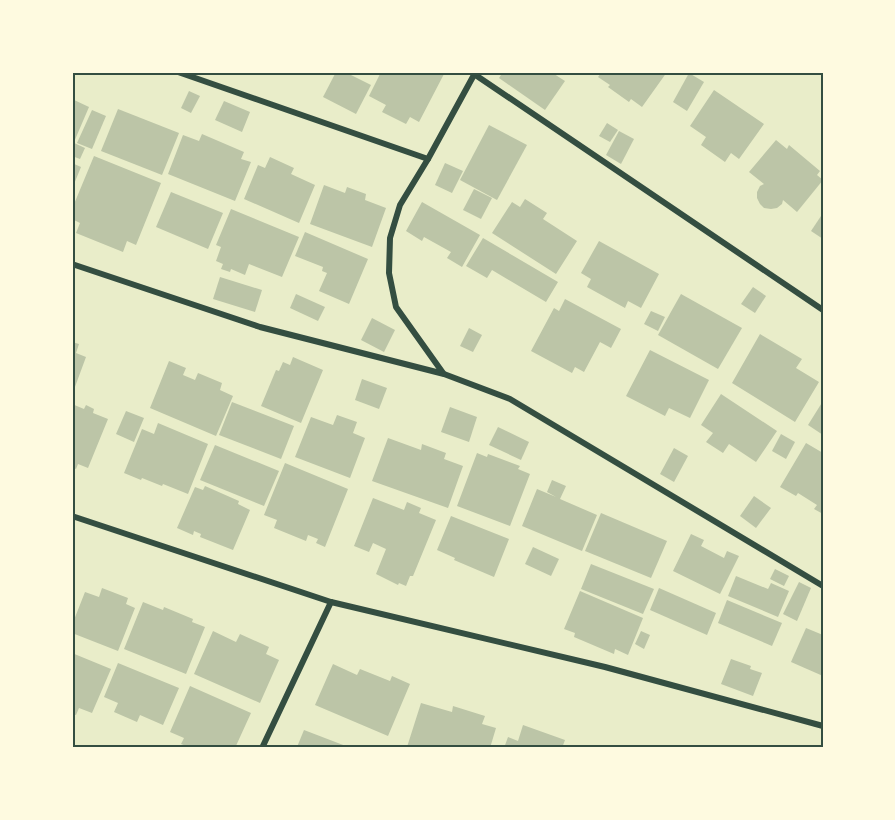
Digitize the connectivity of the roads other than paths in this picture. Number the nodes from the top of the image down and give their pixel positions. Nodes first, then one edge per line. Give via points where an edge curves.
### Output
1 (178, 72) edge
2 (474, 73) edge
3 (428, 159) junction
4 (72, 264) edge
5 (823, 310) edge
6 (444, 374) junction
7 (72, 516) edge
8 (823, 586) edge
9 (331, 602) junction
10 (823, 726) edge
11 (262, 748) edge

1 - 3 street
2 - 3 street
2 - 5 street
3 - 6 street via 400,206 390,238 389,273 396,307
4 - 6 street via 260,327
6 - 8 street via 510,399
7 - 9 street
9 - 10 street via 605,667
9 - 11 street

